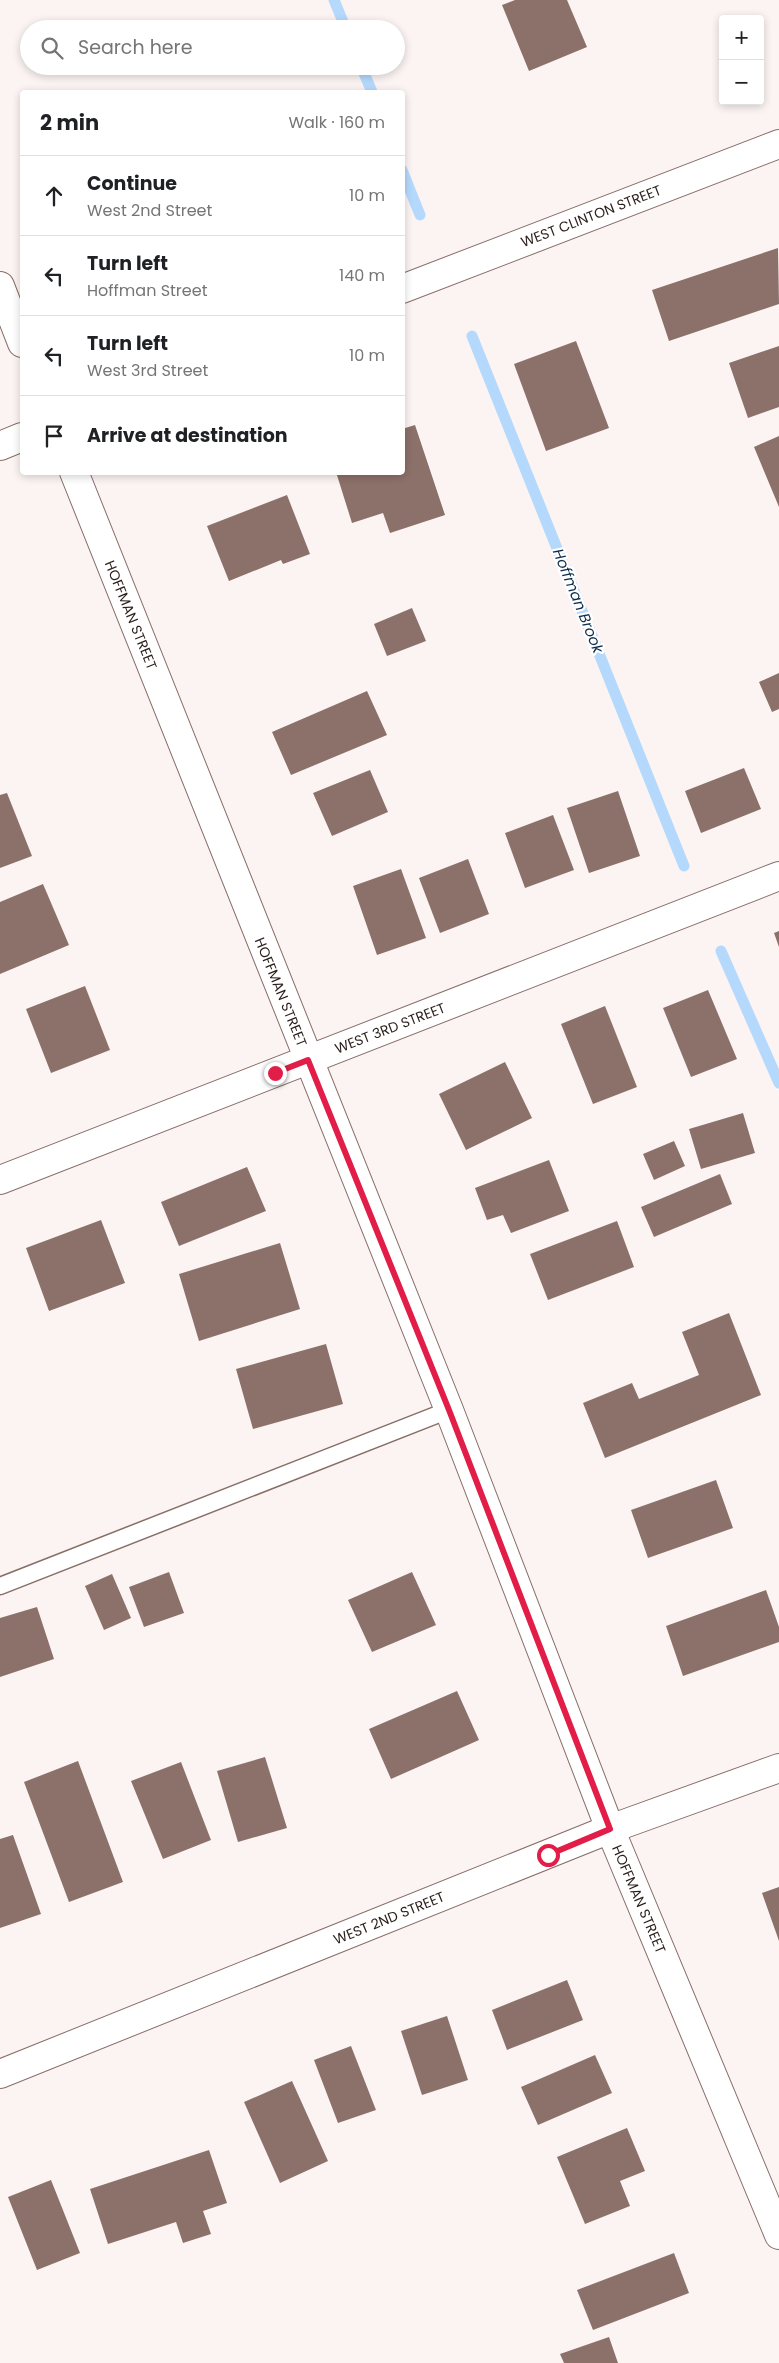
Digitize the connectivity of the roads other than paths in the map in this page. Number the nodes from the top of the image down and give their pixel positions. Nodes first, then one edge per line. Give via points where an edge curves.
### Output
1 (779, 144) edge
2 (0, 286) edge
3 (405, 288) edge
4 (20, 338) edge
5 (20, 438) edge
6 (0, 446) edge
7 (75, 475) edge
8 (779, 876) edge
9 (308, 1060) junction
10 (0, 1180) edge
11 (449, 1410) junction
12 (0, 1586) edge
13 (779, 1768) edge
14 (610, 1829) junction
15 (0, 2074) edge
16 (779, 2234) edge

1 - 3 street, WEST CLINTON STREET
2 - 4 street
5 - 6 street
7 - 9 street, HOFFMAN STREET
8 - 9 street, WEST 3RD STREET
9 - 10 street, WEST 3RD STREET
9 - 11 street, HOFFMAN STREET
11 - 12 lane
11 - 14 street, HOFFMAN STREET
13 - 14 street, WEST 2ND STREET
14 - 15 street, WEST 2ND STREET
14 - 16 street, HOFFMAN STREET

